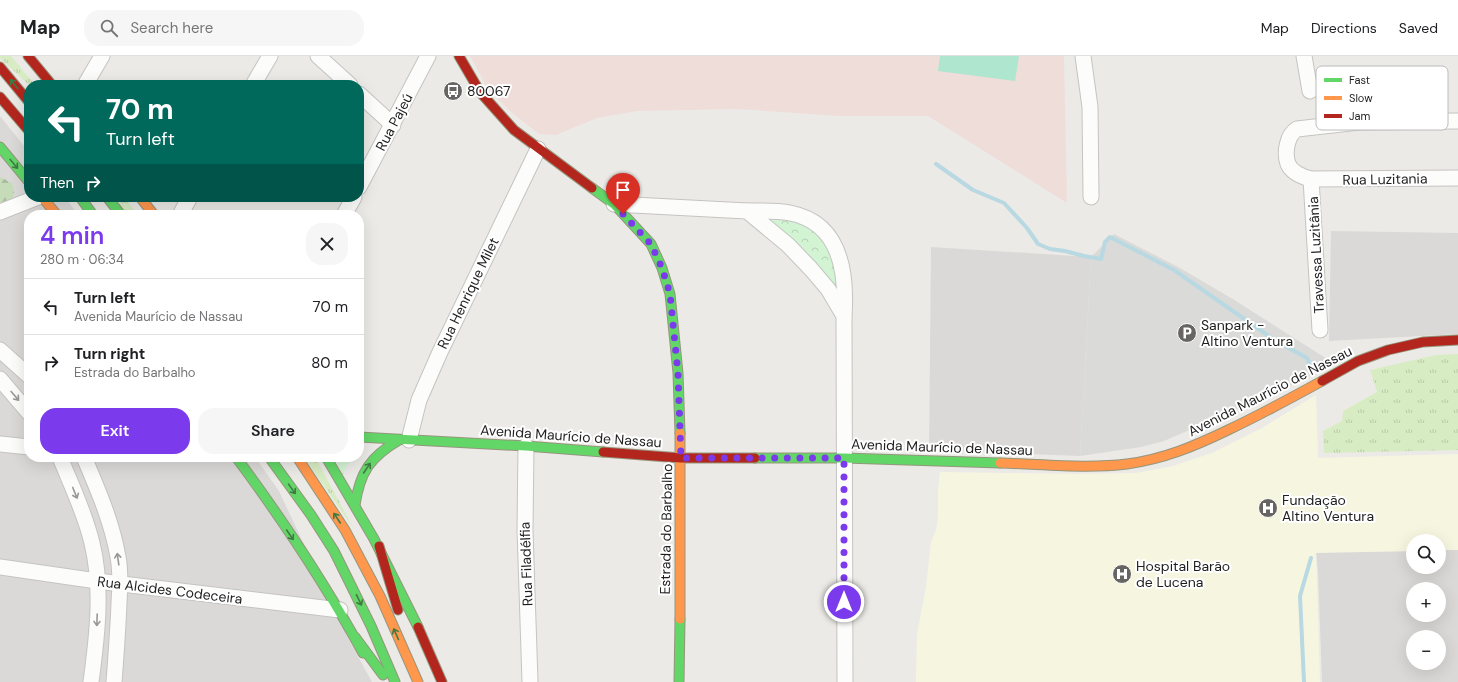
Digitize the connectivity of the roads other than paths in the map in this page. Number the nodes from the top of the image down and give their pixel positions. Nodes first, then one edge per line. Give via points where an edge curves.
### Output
1 (28, 56) edge
2 (102, 56) edge
3 (270, 56) edge
4 (318, 56) edge
5 (428, 56) edge
6 (458, 56) edge
7 (1087, 56) edge
8 (1304, 56) edge
9 (0, 67) edge
10 (48, 80) edge
11 (87, 80) edge
12 (256, 80) edge
13 (344, 80) edge
14 (1310, 91) dead end
15 (24, 96) edge
16 (0, 97) edge
17 (364, 99) edge
18 (1448, 120) edge
19 (1458, 120) edge
20 (393, 125) junction
21 (24, 126) edge
22 (1316, 127) edge
23 (0, 147) edge
24 (538, 149) junction
25 (24, 176) edge
26 (364, 178) edge
27 (1458, 178) edge
28 (1311, 179) junction
29 (1091, 197) dead end
30 (25, 202) edge
31 (46, 202) edge
32 (111, 202) edge
33 (144, 202) edge
34 (614, 204) junction
35 (53, 210) edge
36 (117, 210) edge
37 (150, 210) edge
38 (747, 211) junction
39 (0, 212) edge
40 (844, 316) junction
41 (1320, 330) dead end
42 (1458, 340) edge
43 (0, 350) edge
44 (24, 372) edge
45 (0, 379) edge
46 (24, 407) edge
47 (364, 437) edge
48 (404, 440) junction
49 (0, 444) edge
50 (24, 446) edge
51 (526, 446) junction
52 (681, 458) junction
53 (844, 458) junction
54 (62, 462) edge
55 (86, 462) edge
56 (240, 462) edge
57 (273, 462) edge
58 (300, 462) edge
59 (329, 462) edge
60 (355, 505) junction
61 (378, 546) junction
62 (0, 567) edge
63 (97, 581) junction
64 (120, 583) junction
65 (340, 610) junction
66 (355, 637) junction
67 (91, 682) edge
68 (114, 682) edge
69 (376, 682) edge
70 (389, 682) edge
71 (395, 682) edge
72 (419, 682) edge
73 (442, 682) edge
74 (530, 682) edge
75 (679, 682) edge
76 (845, 682) edge

1 - 10 main road
2 - 11 street
3 - 12 street
4 - 13 street
5 - 20 street, Rua Pajeú
6 - 24 main road, Estrada do Barbalho via 480,92 514,130
7 - 29 street
8 - 14 street
15 -> 9 main road
16 - 21 main road
17 - 20 street
18 - 19 street
20 - 26 street, Rua Pajeú
22 - 28 street via 1297,129 1292,132 1288,141 1288,164 1303,177
23 -> 25 main road
24 - 34 main road, Estrada do Barbalho
24 - 48 street, Rua Henrique Milet via 440,352
27 - 28 street, Rua Luzitania
28 - 41 street, Travessa Luzitânia
30 - 39 street
31 - 35 main road
32 - 36 main road
33 - 37 main road
34 - 38 street
34 - 52 main road, Estrada do Barbalho via 651,244 670,294 678,373
38 - 40 street via 811,268 828,289
38 - 40 street via 790,213 807,218 821,228 833,242 840,257 844,275
40 - 53 street
42 - 53 main road, Avenida Maurício de Nassau via 1423,342 1388,350 1358,361 1268,411 1206,441 1174,454 1127,464 1085,466
43 - 44 street
45 -> 46 street
47 - 48 main road, Avenida Maurício de Nassau
48 - 51 main road, Avenida Maurício de Nassau
60 -> 48 main road via 359,483 372,459 385,448
49 - 50 street
51 - 52 main road, Avenida Maurício de Nassau
51 - 74 street, Rua Filadélfia via 525,530
52 - 53 main road, Avenida Maurício de Nassau
52 - 75 main road, Estrada do Barbalho
53 - 76 street
54 -> 63 street via 92,543
64 -> 55 street via 113,533
56 -> 65 main road
57 -> 71 main road via 334,551
72 -> 58 main road via 380,596 345,530
59 - 60 main road
60 - 61 main road
61 - 72 main road
61 - 73 main road via 431,652
62 - 63 street, Rua Alcides Codeceira
63 - 64 street, Rua Alcides Codeceira
63 -> 67 street via 98,620
64 - 65 street, Rua Alcides Codeceira
64 - 68 street
65 - 66 main road
66 - 69 main road
66 - 70 main road

